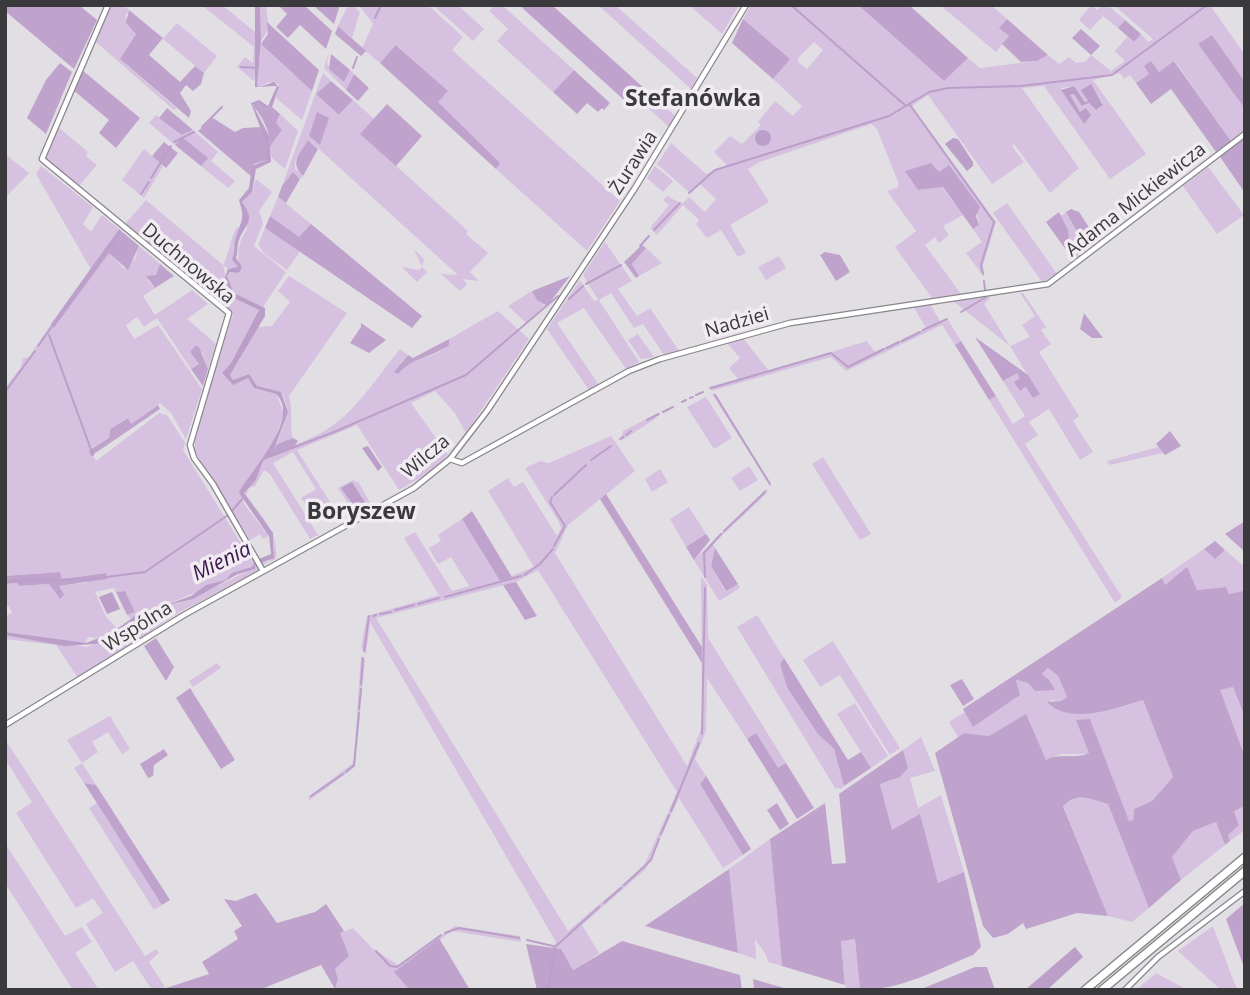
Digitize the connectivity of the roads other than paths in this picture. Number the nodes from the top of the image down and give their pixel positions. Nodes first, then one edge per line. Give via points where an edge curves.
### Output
1 (108, 5) edge
2 (746, 5) edge
3 (1245, 134) edge
4 (1043, 285) joint
5 (539, 332) joint
6 (450, 459) junction
7 (288, 557) joint
8 (262, 568) junction
9 (5, 725) edge
10 (1245, 857) edge
11 (1245, 871) edge
12 (1245, 891) edge
13 (1085, 990) edge
14 (1102, 990) edge
15 (1125, 990) edge

1 - 8 street, Duchnowska via 41,156 229,313 190,445
2 - 5 street, Żurawia via 659,150
3 - 4 street, Adama Mickiewicza
4 - 6 street, Nadziei via 790,323 660,359 629,371 463,463
5 - 6 street, Wilcza
6 - 7 street, Wilcza via 414,488
7 - 8 street, Wspólna
8 - 9 street, Wspólna
10 - 13 highway
11 - 14 highway
12 - 15 street via 1157,957

